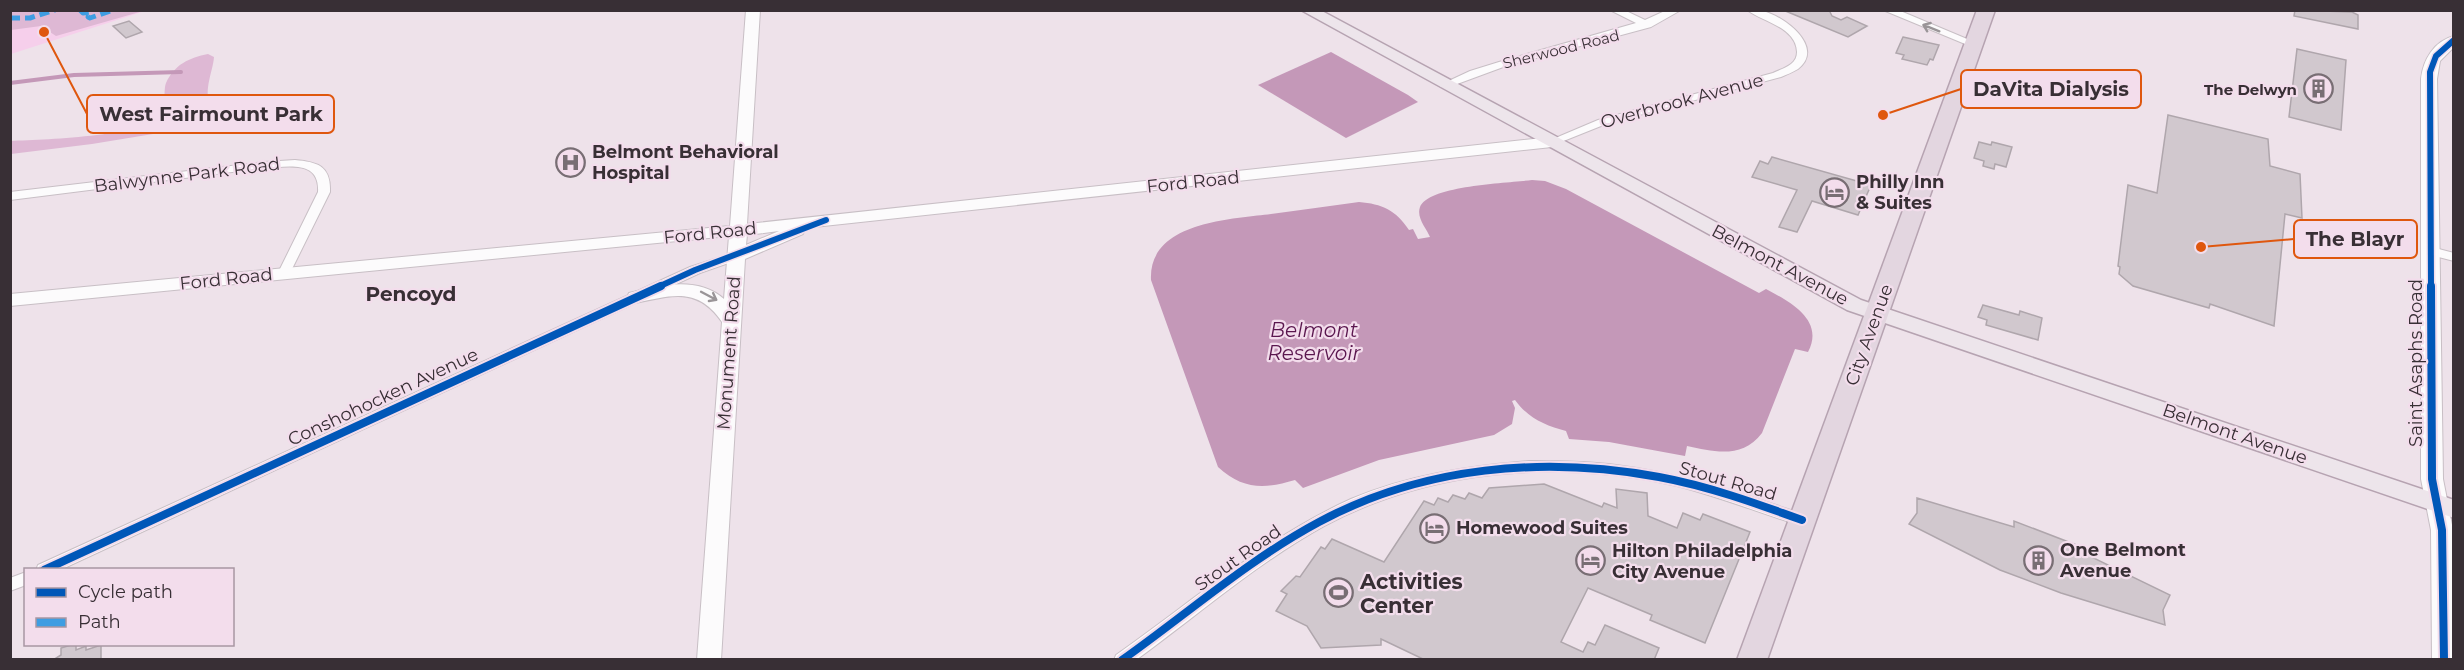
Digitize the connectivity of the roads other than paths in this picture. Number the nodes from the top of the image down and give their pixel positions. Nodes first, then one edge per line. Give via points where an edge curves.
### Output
1 (753, 10) edge
2 (1308, 10) edge
3 (1615, 10) edge
4 (1676, 10) edge
5 (1752, 10) edge
6 (1888, 10) edge
7 (1986, 10) edge
8 (1647, 25) junction
9 (2454, 40) edge
10 (1974, 44) junction
11 (1445, 85) junction
12 (1552, 142) junction
13 (10, 196) edge
14 (825, 220) junction
15 (738, 230) junction
16 (2430, 251) junction
17 (736, 255) junction
18 (2454, 257) edge
19 (284, 273) junction
20 (636, 297) junction
21 (10, 300) edge
22 (1877, 314) junction
23 (731, 320) junction
24 (2445, 506) edge
25 (1802, 520) junction
26 (48, 568) edge
27 (24, 579) edge
28 (10, 585) edge
29 (709, 660) edge
30 (1122, 660) edge
31 (1752, 660) edge
32 (2444, 660) edge

1 - 15 street, Monument Road
2 - 11 main road, Belmont Avenue
3 - 8 street
4 - 8 street, Sherwood Road
5 - 12 street, Overbrook Avenue via 1792,32 1802,50 1795,66 1778,75 1602,122
10 -> 6 street
7 - 10 highway, City Avenue
8 - 11 street, Sherwood Road via 1495,65
9 - 16 street, Saint Asaphs Road via 2434,56 2430,68
10 - 22 highway, City Avenue
11 - 12 main road, Belmont Avenue
12 - 14 street, Ford Road
12 - 22 main road, Belmont Avenue via 1838,297
13 - 19 street, Balwynne Park Road via 264,165 305,165 324,174 326,184
14 - 15 street, Ford Road
14 - 17 street
15 - 17 street, Monument Road
15 - 19 street, Ford Road
16 - 18 street
16 - 24 street, Saint Asaphs Road via 2432,479
17 - 20 street, Conshohocken Avenue
17 - 23 street, Monument Road
19 - 21 street, Ford Road
20 -> 23 street via 698,291 718,301
20 - 26 street, Conshohocken Avenue
22 - 24 main road, Belmont Avenue
22 - 25 highway, City Avenue
23 - 29 street, Monument Road
24 - 32 street, Saint Asaphs Road
25 - 30 street, Stout Road via 1705,488 1630,472 1541,466 1447,476 1382,494 1320,521 1282,544
25 - 31 highway, City Avenue
27 - 28 street

